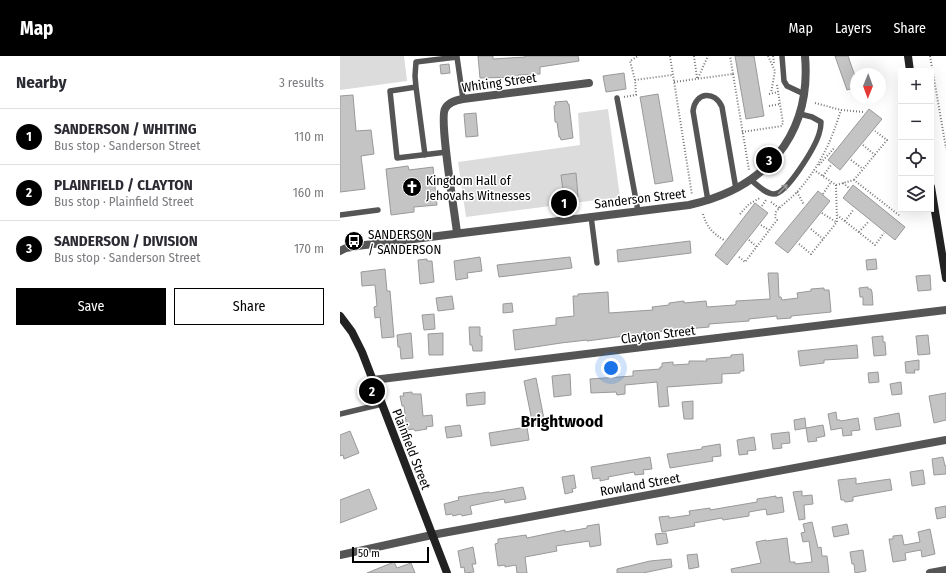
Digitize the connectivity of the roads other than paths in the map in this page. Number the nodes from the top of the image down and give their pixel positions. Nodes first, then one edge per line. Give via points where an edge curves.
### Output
1 (782, 56) edge
2 (805, 56) edge
3 (908, 56) edge
4 (910, 68) edge
5 (589, 83) dead end
6 (416, 87) junction
7 (804, 94) junction
8 (617, 98) road end
9 (463, 99) junction
10 (800, 114) junction
11 (447, 152) junction
12 (426, 154) junction
13 (750, 176) junction
14 (736, 189) junction
15 (708, 201) junction
16 (934, 205) edge
17 (378, 210) dead end
18 (638, 210) junction
19 (340, 215) edge
20 (591, 216) junction
21 (457, 233) junction
22 (340, 252) edge
23 (597, 264) dead end
24 (946, 278) edge
25 (946, 310) edge
26 (340, 316) edge
27 (373, 380) junction
28 (382, 404) junction
29 (340, 414) edge
30 (946, 440) edge
31 (432, 535) junction
32 (340, 555) edge
33 (946, 570) edge
34 (447, 573) edge
35 (930, 573) edge

1 - 7 lane via 784,81 788,86
2 - 7 street, Sanderson Street
3 - 4 street
5 - 9 street, Whiting Street
6 - 9 lane via 416,62 457,57
6 - 12 lane
6 - 12 lane via 390,91 397,158
7 - 10 street, Sanderson Street
8 - 18 lane
9 - 11 street, Whiting Street via 450,103 444,112
10 - 13 street, Sanderson Street via 781,150 765,168
13 -> 10 lane via 768,193 780,193 802,168 819,135 821,122
11 - 12 lane
11 - 21 street, Whiting Street
13 - 14 street, Sanderson Street
14 - 15 street, Sanderson Street
14 - 15 lane via 720,100 714,96 701,96 696,100 693,111
15 - 18 street, Sanderson Street
16 - 24 street
17 - 19 lane
18 - 20 street, Sanderson Street
20 - 21 street, Sanderson Street
20 - 23 lane
21 - 22 street, Sanderson Street via 357,246
25 - 27 street, Clayton Street
26 - 27 street, Plainfield Street via 354,335
27 - 28 street, Plainfield Street
28 - 29 lane
28 - 31 street, Plainfield Street
30 - 31 street, Rowland Street
31 - 32 street, Rowland Street
31 - 34 street, Plainfield Street
33 - 35 street

